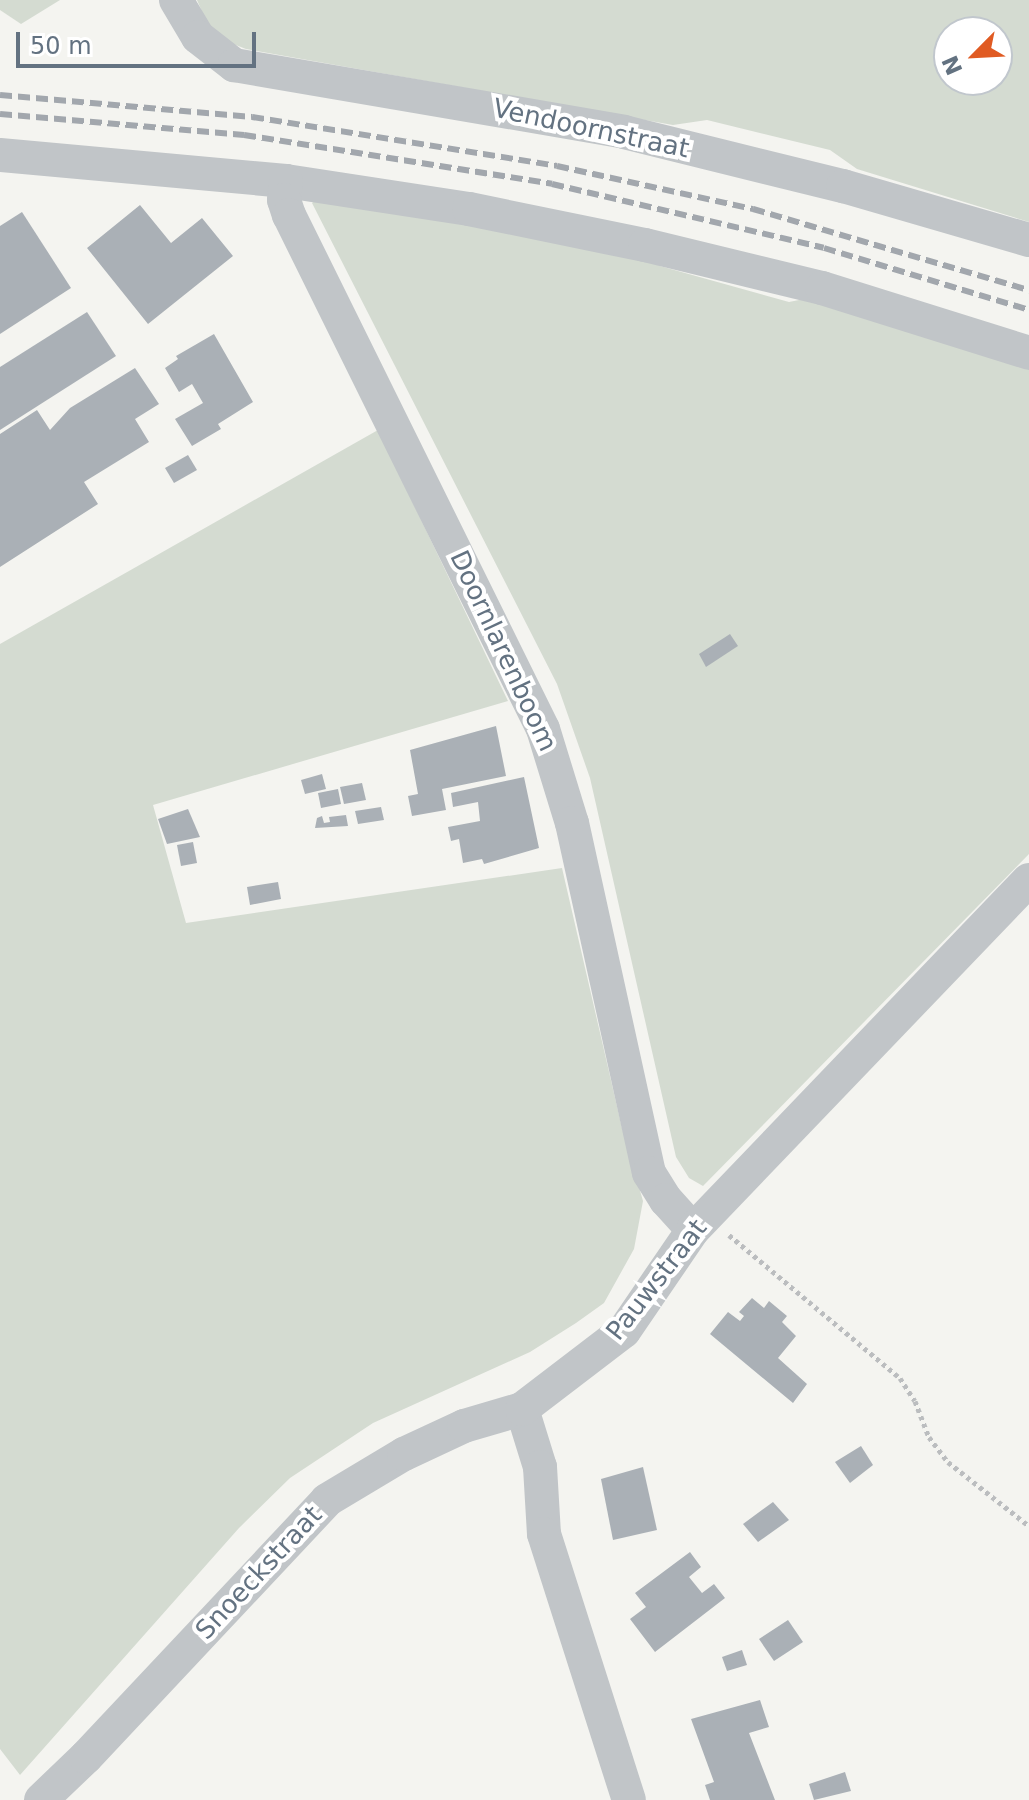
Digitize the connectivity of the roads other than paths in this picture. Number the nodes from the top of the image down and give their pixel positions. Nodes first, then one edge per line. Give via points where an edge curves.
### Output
1 (176, 0) edge
2 (0, 155) edge
3 (286, 181) junction
4 (1029, 240) edge
5 (1029, 353) edge
6 (1029, 880) edge
7 (700, 1223) junction
8 (522, 1409) junction
9 (41, 1800) edge
10 (629, 1800) edge

1 - 4 street, Vendoornstraat via 198,37 234,65 624,132 843,186
2 - 3 street
3 - 5 street via 469,209 645,245 822,288
3 - 7 street, Doornlarenboom via 289,215 543,729 572,823 649,1173 666,1200
6 - 7 street, Pauwstraat
7 - 8 street, Pauwstraat via 624,1331
8 - 9 street, Snoeckstraat via 464,1426 404,1454 327,1500
8 - 10 street via 540,1467 544,1534

